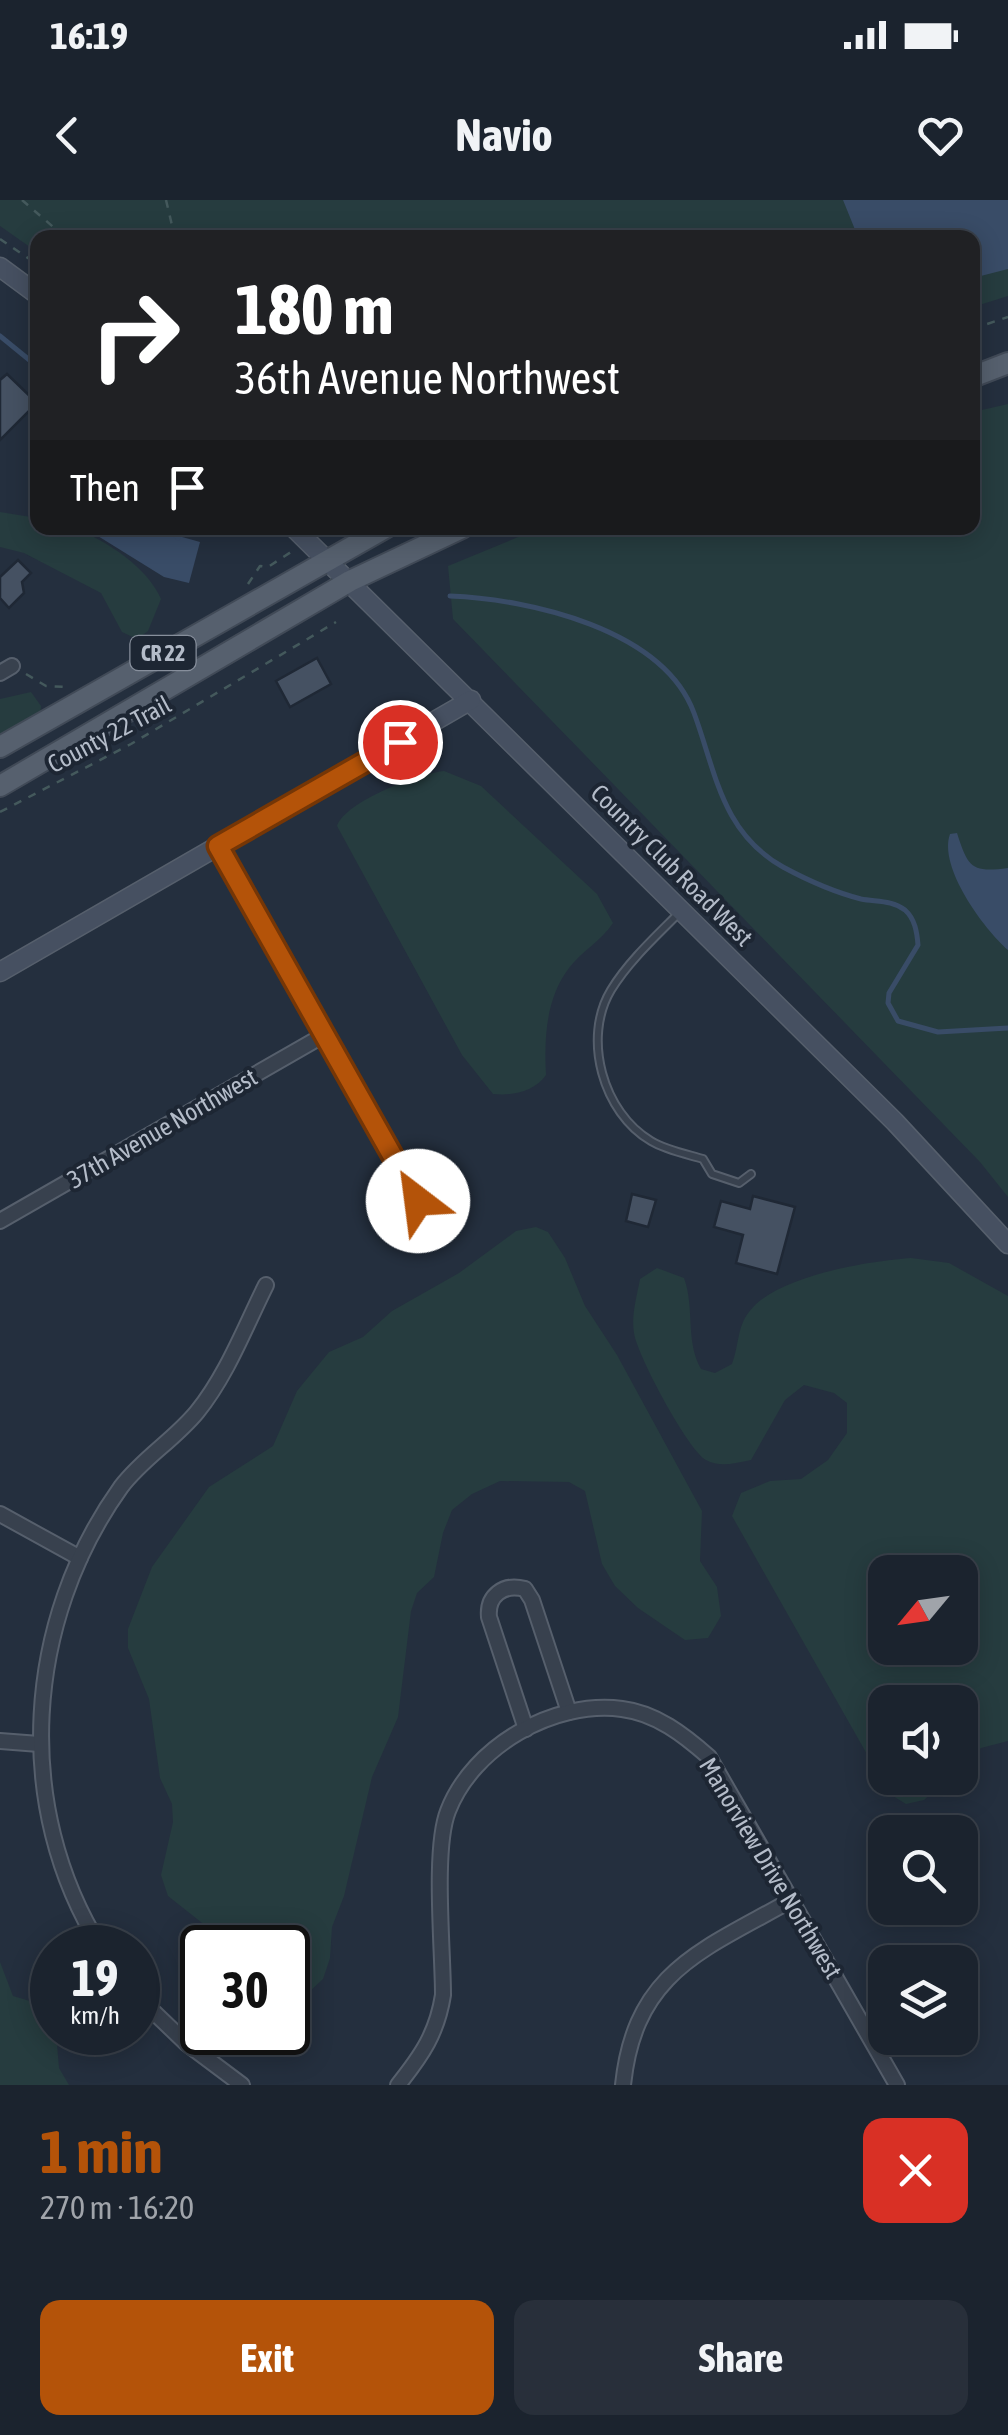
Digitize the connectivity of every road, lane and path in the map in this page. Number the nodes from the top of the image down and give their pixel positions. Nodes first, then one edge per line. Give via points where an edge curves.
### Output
1 (22, 200) edge
2 (166, 200) edge
3 (57, 230) edge
4 (173, 230) edge
5 (0, 239) edge
6 (30, 260) edge
7 (0, 267) edge
8 (30, 289) edge
9 (1008, 317) edge
10 (980, 326) edge
11 (1008, 362) edge
12 (980, 363) edge
13 (980, 374) edge
14 (301, 535) edge
15 (370, 535) edge
16 (447, 535) edge
17 (326, 558) junction
18 (268, 567) dead end
19 (350, 581) junction
20 (242, 590) dead end
21 (336, 622) dead end
22 (6, 669) edge
23 (74, 688) dead end
24 (471, 700) junction
25 (0, 747) edge
26 (0, 786) edge
27 (0, 812) edge
28 (218, 846) junction
29 (681, 910) junction
30 (0, 972) edge
31 (324, 1035) junction
32 (750, 1174) dead end
33 (418, 1201) dead end
34 (0, 1221) edge
35 (1008, 1244) edge
36 (266, 1285) dead end
37 (0, 1514) edge
38 (80, 1558) junction
39 (569, 1712) junction
40 (526, 1728) junction
41 (0, 1741) edge
42 (39, 1744) junction
43 (793, 1899) junction
44 (89, 1925) edge
45 (160, 2018) edge
46 (242, 2085) edge
47 (398, 2085) edge
48 (624, 2085) edge
49 (896, 2085) edge

1 - 3 path
2 - 4 path
5 - 6 path
7 - 8 main road
9 - 10 path
11 - 12 main road
11 - 13 main road
14 - 17 main road, Country Club Road West
15 - 17 main road, CR 22
16 - 19 main road, CR 22
17 - 19 main road, Country Club Road West
17 - 25 main road, CR 22
18 - 20 path via 260,566
19 - 24 main road, Country Club Road West
19 - 26 main road, CR 22
21 - 27 path, County 22 Trail via 160,728
22 - 23 path via 46,686
24 - 28 main road
24 - 29 main road, Country Club Road West
28 - 30 main road
28 - 31 street
29 - 32 lane via 612,990 601,1016 598,1046 609,1092 630,1124 661,1146 703,1159 712,1174 739,1183
29 - 35 main road, Country Club Road West via 896,1122
31 - 33 street
31 - 34 street, 37th Avenue Northwest
36 - 38 street via 215,1387 139,1465
37 - 38 street
38 - 42 street via 45,1669
39 - 40 street, Manorview Drive Northwest
39 - 40 street via 532,1600 525,1588 504,1588 493,1596 489,1617
39 - 43 street, Manorview Drive Northwest via 626,1709 688,1738 727,1783
40 - 47 street, Manorview Drive Northwest via 479,1764 446,1813 439,2020 433,2040
41 - 42 street
42 - 44 street via 57,1855
43 - 48 street via 687,1959 654,1991
43 - 49 street, Manorview Drive Northwest
45 - 46 street

